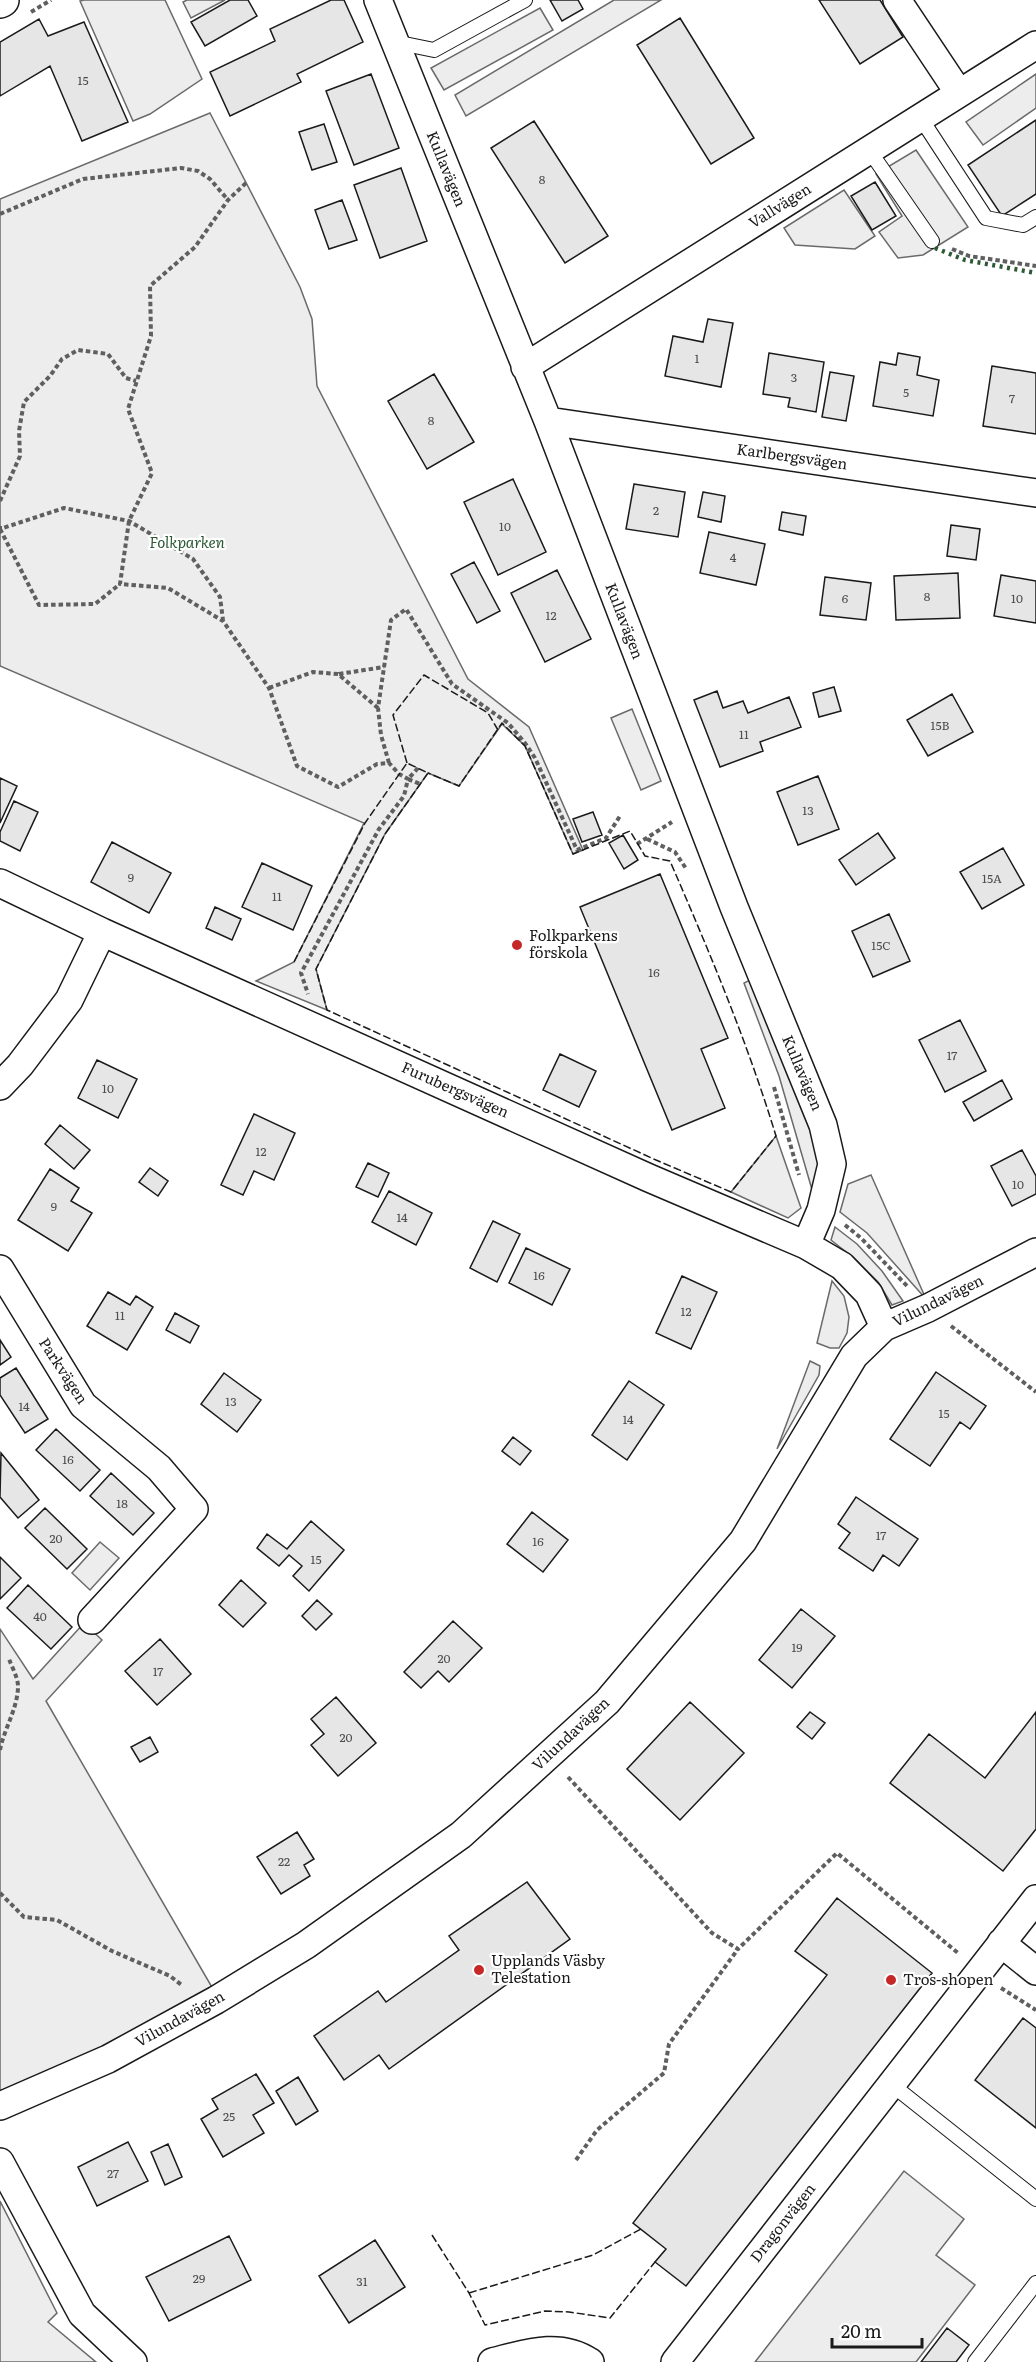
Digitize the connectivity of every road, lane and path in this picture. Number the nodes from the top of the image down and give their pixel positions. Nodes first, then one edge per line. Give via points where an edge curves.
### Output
1 (378, 0) edge
2 (525, 0) edge
3 (897, 0) edge
4 (394, 42) junction
5 (1036, 45) edge
6 (959, 93) junction
7 (920, 117) junction
8 (869, 150) junction
9 (246, 183) dead end
10 (228, 200) junction
11 (0, 214) edge
12 (1036, 217) edge
13 (932, 240) joint
14 (1036, 266) edge
15 (525, 367) junction
16 (136, 381) junction
17 (548, 421) junction
18 (1036, 493) edge
19 (0, 501) edge
20 (129, 521) junction
21 (0, 528) edge
22 (120, 584) junction
23 (223, 621) junction
24 (384, 667) junction
25 (338, 674) junction
26 (270, 688) junction
27 (378, 708) junction
28 (389, 763) junction
29 (418, 768) dead end
30 (408, 779) junction
31 (420, 784) dead end
32 (620, 816) dead end
33 (664, 826) dead end
34 (647, 839) junction
35 (637, 844) dead end
36 (688, 871) dead end
37 (0, 883) edge
38 (102, 932) junction
39 (309, 995) dead end
40 (0, 1086) edge
41 (806, 1245) junction
42 (1036, 1252) edge
43 (0, 1269) edge
44 (928, 1308) junction
45 (884, 1327) junction
46 (1036, 1392) edge
47 (92, 1620) dead end
48 (9, 1659) dead end
49 (0, 1750) edge
50 (562, 1770) dead end
51 (0, 1893) edge
52 (1036, 1899) edge
53 (1001, 1943) junction
54 (738, 1949) junction
55 (965, 1959) dead end
56 (1036, 1971) edge
57 (1000, 1987) dead end
58 (216, 2000) junction
59 (1036, 2010) edge
60 (891, 2084) junction
61 (0, 2106) edge
62 (576, 2160) dead end
63 (0, 2162) edge
64 (1036, 2199) edge
65 (1036, 2283) edge
66 (133, 2362) edge
67 (492, 2362) edge
68 (590, 2362) edge
69 (675, 2362) edge
70 (975, 2362) edge

1 - 4 street, Kullavägen
2 - 4 lane via 434,50
3 - 6 street
4 - 15 street, Kullavägen
5 - 6 street, Vallvägen
6 - 7 street, Vallvägen
7 - 8 street, Vallvägen
7 - 12 lane via 986,218 1023,225
8 - 13 lane
8 - 15 street, Vallvägen
9 - 10 path
10 - 11 path via 210,179 198,171 181,168 83,179
10 - 16 path via 195,247 150,286 152,336
13 - 14 path via 969,256
15 - 17 street, Kullavägen
16 - 19 path via 126,378 108,354 78,350 62,359 24,402 20,456
16 - 20 path via 128,409 152,473
17 - 18 street, Karlbergsvägen
17 - 41 street, Kullavägen via 734,907 823,1125 832,1164 821,1210
20 - 21 path via 64,508
20 - 22 path
20 - 23 path via 193,559 220,597
21 - 22 path via 39,605 95,604
22 - 23 path via 168,588
23 - 26 path
24 - 25 path
24 - 27 path
24 - 32 path via 391,620 406,609 452,684 508,723 525,743 577,850 606,838
25 - 26 path via 313,672
25 - 27 path
26 - 28 path via 297,766 338,787 377,764
27 - 28 path
28 - 30 path
29 - 30 path
30 - 31 path
30 - 39 path via 404,796 379,829 301,973
33 - 34 path
34 - 35 path
34 - 36 path via 675,852
37 - 38 street, Furubergsvägen
38 - 40 street via 69,1000
38 - 41 street, Furubergsvägen
41 - 45 street, Furubergsvägen via 842,1266 869,1294
42 - 44 street, Vilundavägen
43 - 47 street, Parkvägen via 83,1405 159,1468 194,1509
44 - 45 street, Vilundavägen
44 - 46 path
45 - 58 street, Vilundavägen via 854,1356 743,1541 607,1702 461,1835 306,1945
48 - 49 path via 18,1685
50 - 54 path via 712,1933
51 - 58 path via 24,1917 57,1920 112,1951 170,1976 190,1991
52 - 53 street, Dragonvägen
53 - 56 street
53 - 60 street, Dragonvägen
54 - 55 path via 837,1853
54 - 62 path via 669,2044 664,2073 597,2130
57 - 59 path
58 - 61 street, Vilundavägen via 108,2059
60 - 64 lane
60 - 69 street, Dragonvägen
63 - 66 street via 82,2314
65 - 70 lane
67 - 68 street via 537,2350 561,2350

